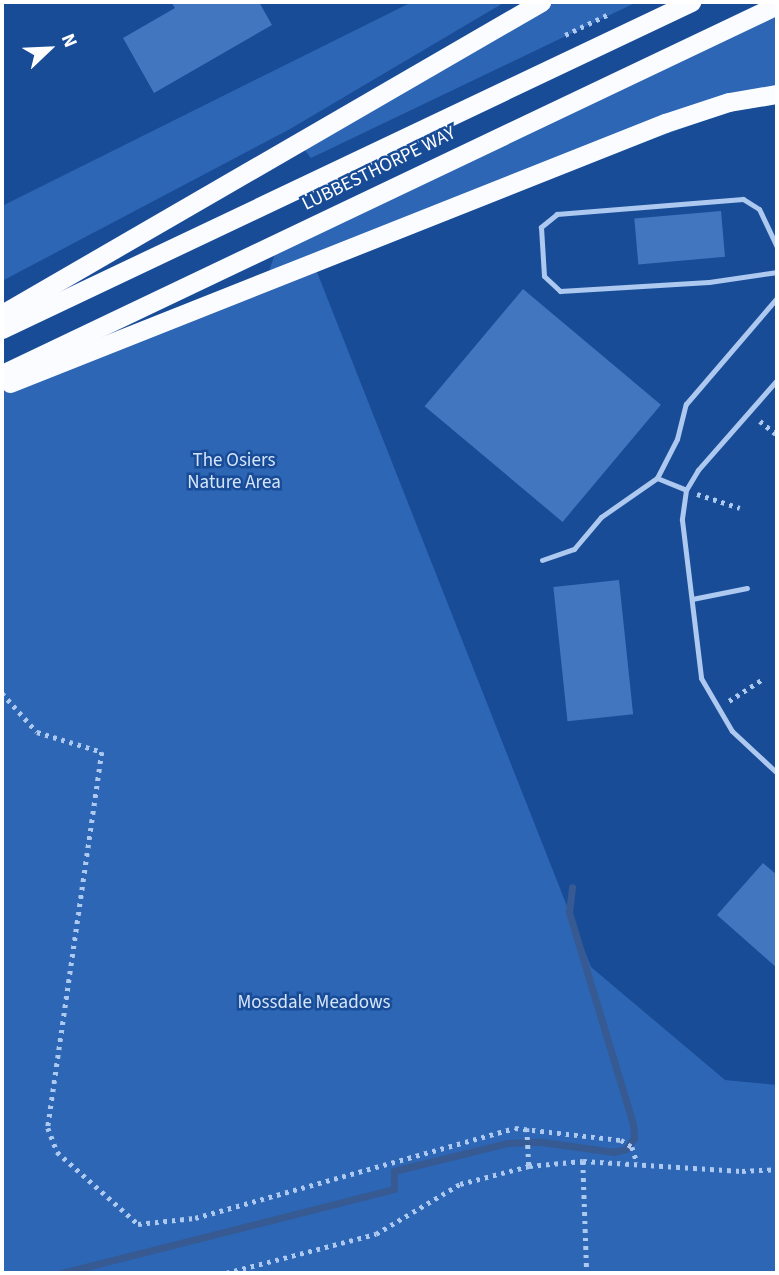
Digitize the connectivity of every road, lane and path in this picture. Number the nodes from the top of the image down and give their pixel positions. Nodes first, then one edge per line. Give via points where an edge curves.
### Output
1 (541, 2) edge
2 (691, 2) edge
3 (777, 5) edge
4 (618, 10) dead end
5 (561, 37) dead end
6 (777, 94) edge
7 (777, 247) edge
8 (777, 272) edge
9 (777, 298) edge
10 (2, 314) edge
11 (2, 329) edge
12 (2, 374) edge
13 (777, 380) edge
14 (2, 386) edge
15 (748, 411) junction
16 (777, 435) edge
17 (657, 478) junction
18 (686, 490) junction
19 (740, 508) dead end
20 (542, 560) dead end
21 (747, 588) dead end
22 (692, 599) junction
23 (761, 680) dead end
24 (2, 693) edge
25 (716, 709) junction
26 (777, 773) edge
27 (527, 1128) junction
28 (583, 1161) junction
29 (638, 1162) junction
30 (529, 1166) junction
31 (777, 1169) edge
32 (226, 1273) edge
33 (587, 1273) edge

1 - 10 highway
2 - 11 highway, LUBBESTHORPE WAY
3 - 12 highway, LUBBESTHORPE WAY
4 - 5 path
6 - 14 highway via 729,102 664,123
7 - 8 lane via 760,209 743,200 557,214 541,227 544,276 560,291 709,282
9 - 17 lane via 686,404 677,439
13 - 15 lane
15 - 16 path
15 - 18 lane
17 - 18 lane
17 - 20 lane via 601,517 574,549
18 - 19 path
18 - 22 lane via 682,520
21 - 22 lane
22 - 25 lane via 701,678
23 - 25 path
24 - 27 path via 37,732 102,752 48,1128 57,1153 138,1224 195,1218 473,1137
25 - 26 lane
27 - 29 path via 630,1145
27 - 30 path
28 - 29 path
28 - 30 path
28 - 33 path
29 - 31 path via 742,1171
30 - 32 path via 460,1184 376,1234

